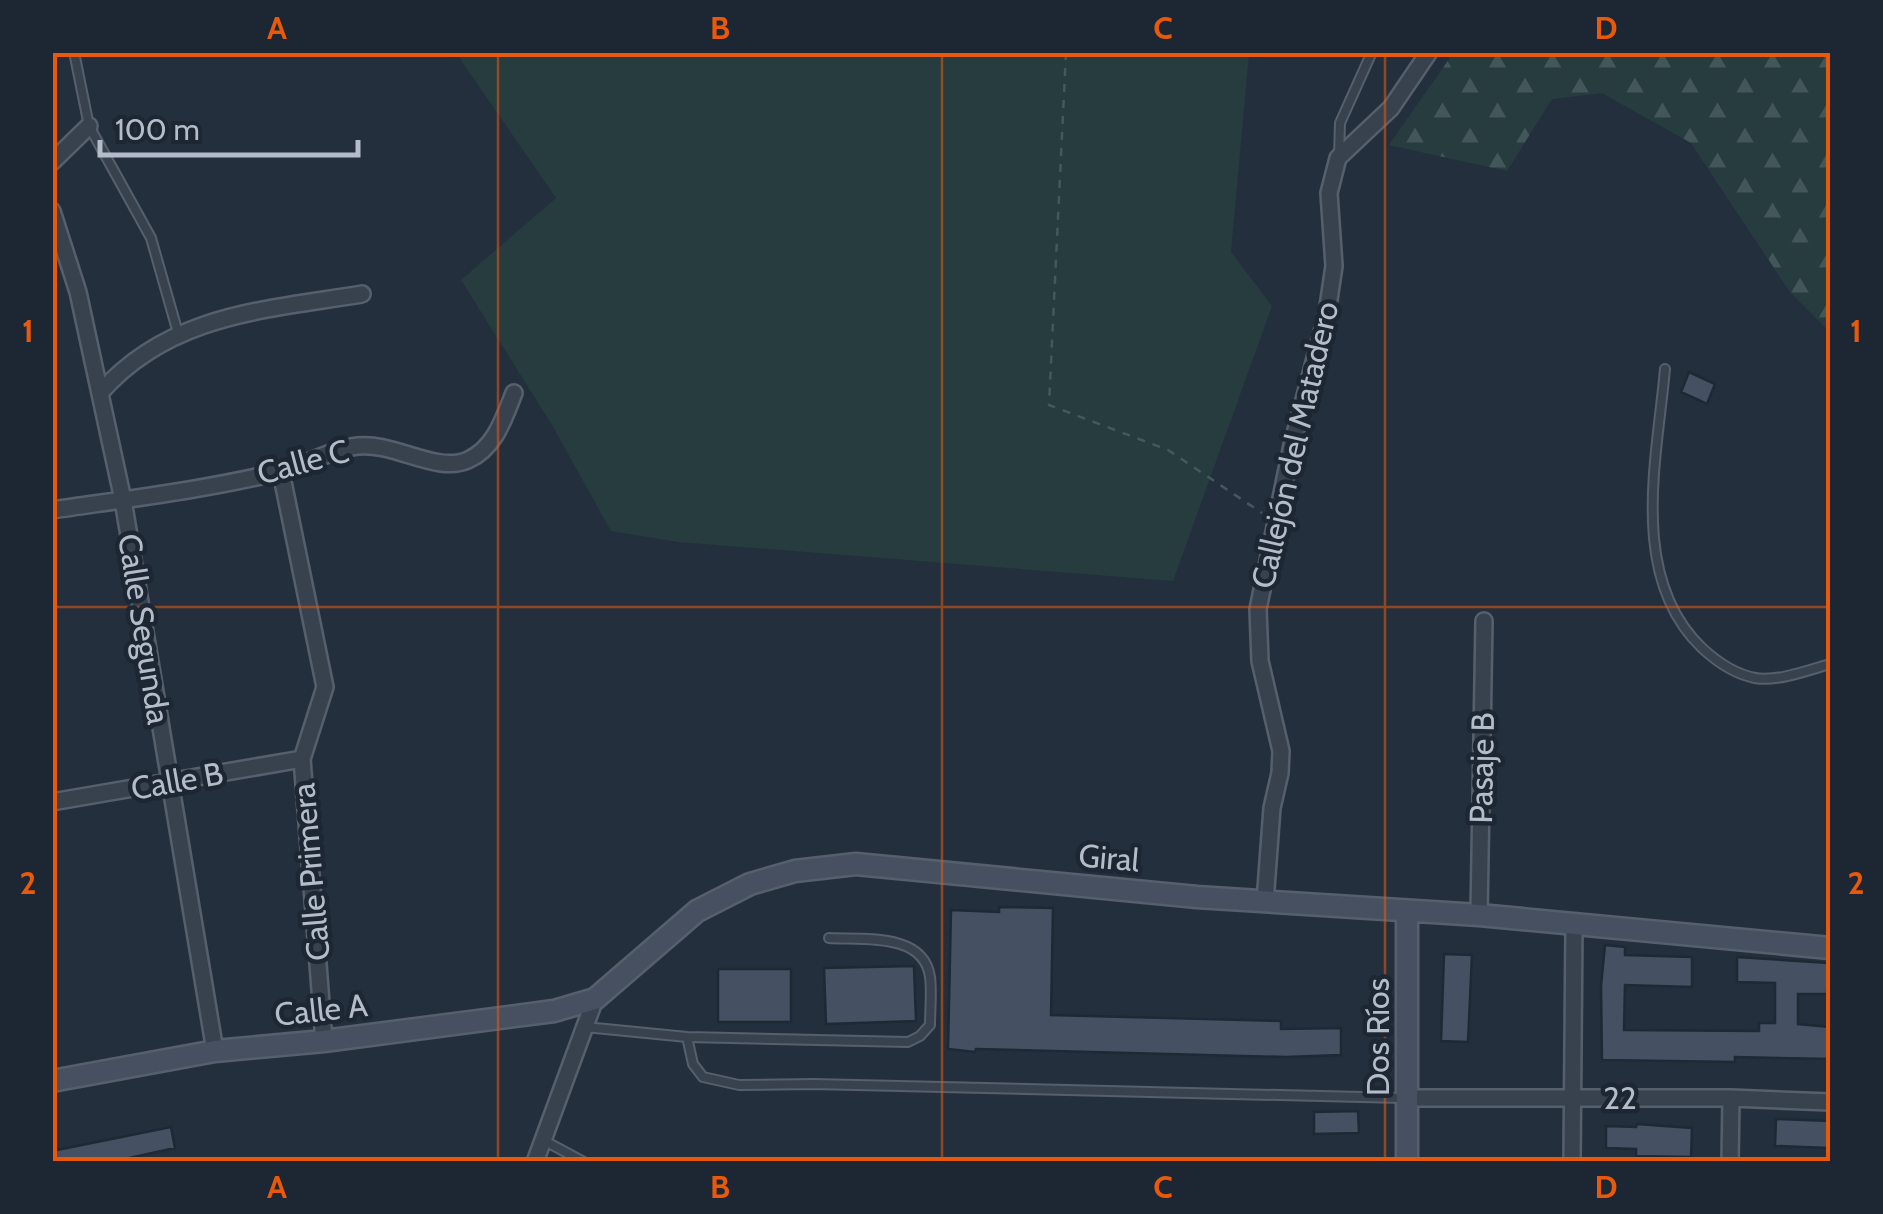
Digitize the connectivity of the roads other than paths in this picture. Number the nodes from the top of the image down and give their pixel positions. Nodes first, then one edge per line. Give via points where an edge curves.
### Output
1 (74, 52) edge
2 (1372, 52) edge
3 (1428, 52) edge
4 (88, 126) junction
5 (1338, 158) junction
6 (52, 162) edge
7 (52, 211) edge
8 (362, 294) dead end
9 (178, 333) junction
10 (1665, 369) dead end
11 (100, 393) junction
12 (514, 393) dead end
13 (281, 472) junction
14 (123, 500) junction
15 (52, 510) edge
16 (1484, 621) dead end
17 (1830, 664) edge
18 (302, 759) junction
19 (169, 783) junction
20 (52, 802) edge
21 (1265, 902) junction
22 (1407, 912) junction
23 (1479, 915) junction
24 (1574, 925) junction
25 (829, 938) dead end
26 (1830, 948) edge
27 (596, 999) junction
28 (585, 1027) junction
29 (687, 1038) junction
30 (324, 1041) junction
31 (214, 1051) junction
32 (52, 1081) edge
33 (1408, 1098) junction
34 (1573, 1098) junction
35 (1731, 1098) junction
36 (1830, 1102) edge
37 (543, 1140) junction
38 (535, 1162) edge
39 (584, 1162) edge
40 (1407, 1162) edge
41 (1572, 1162) edge
42 (1730, 1162) edge

1 - 4 lane
2 - 5 lane, Callejón del Matadero via 1340,123
3 - 5 street via 1391,108
4 - 6 street
4 - 9 lane via 151,238
5 - 21 street, Callejón del Matadero via 1329,192 1334,266 1327,313 1258,609 1260,661 1281,752
7 - 11 street, Calle Segunda
8 - 9 street via 222,316
9 - 11 street via 120,369
10 - 17 lane via 1652,486 1658,568 1681,628 1716,661 1757,678
11 - 14 street, Calle Segunda
12 - 13 street, Calle C via 500,430 471,460 450,466 392,448 356,446
13 - 14 street, Calle C
13 - 18 street, Calle Primera via 325,687
14 - 15 street, Calle C
14 - 19 street, Calle Segunda
16 - 23 street, Pasaje B
18 - 19 street, Calle B
18 - 30 street, Calle Primera
19 - 20 street, Calle B
19 - 31 street, Calle Segunda
21 - 22 street, Giral
21 - 27 street, Giral via 856,864 795,871 697,911
22 - 23 street, Giral
22 - 33 street, Dos Ríos
23 - 24 street, Giral
24 - 26 street, Giral
24 - 34 street
25 - 29 lane via 902,943 916,950 930,972 930,1024 920,1036 908,1042
27 - 28 street, Giral
27 - 30 street, Calle A
28 - 29 lane
28 - 37 street, Giral
29 - 33 lane via 692,1064 703,1077 739,1085
30 - 31 street, Calle A
31 - 32 street, Calle A
33 - 34 street, 22
33 - 40 street, Dos Ríos
34 - 35 street, 22
34 - 41 street
35 - 36 street, 22
35 - 42 street
37 - 38 street, Giral
37 - 39 lane

